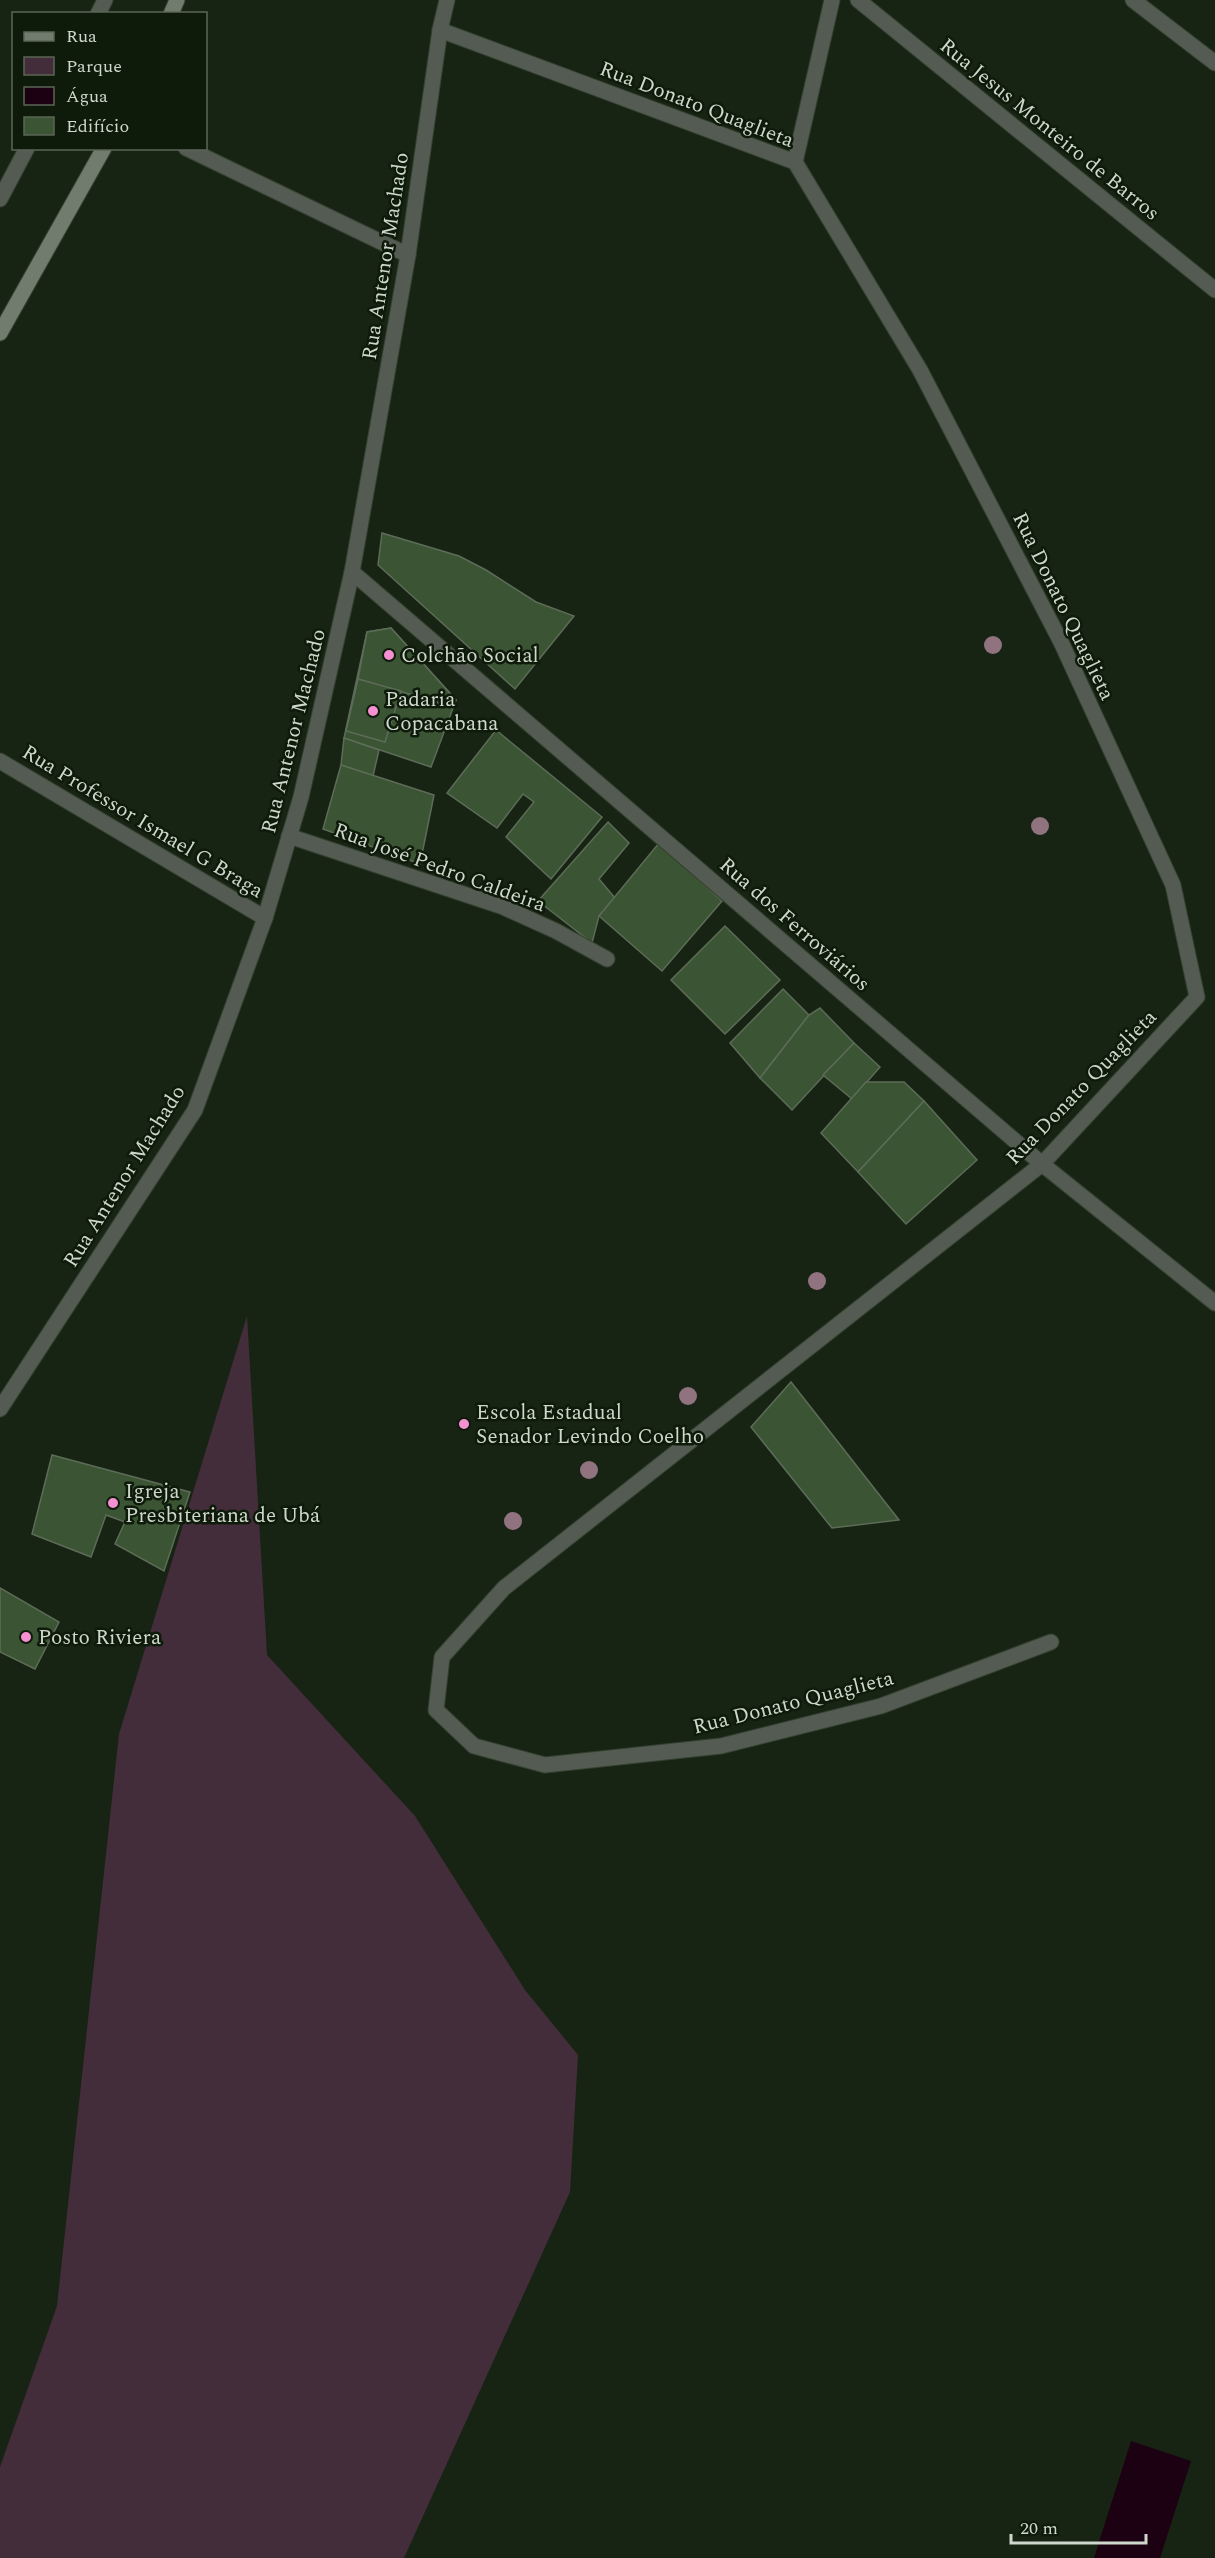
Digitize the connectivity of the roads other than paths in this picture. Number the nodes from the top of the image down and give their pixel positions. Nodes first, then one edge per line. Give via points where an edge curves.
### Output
1 (447, 0) edge
2 (832, 0) edge
3 (858, 0) edge
4 (1133, 0) edge
5 (440, 30) junction
6 (1215, 63) edge
7 (26, 150) edge
8 (103, 150) edge
9 (190, 150) edge
10 (795, 162) junction
11 (0, 199) edge
12 (408, 255) junction
13 (1215, 290) edge
14 (0, 333) edge
15 (352, 572) junction
16 (0, 761) edge
17 (289, 836) junction
18 (265, 918) junction
19 (607, 959) dead end
20 (1042, 1164) junction
21 (1215, 1303) edge
22 (0, 1408) edge
23 (1052, 1642) dead end

1 - 5 street, Rua Antenor Machado
2 - 10 street
3 - 13 street, Rua Jesus Monteiro de Barros
4 - 6 street
5 - 10 street, Rua Donato Quaglieta
5 - 12 street, Rua Antenor Machado
7 - 11 street
8 - 14 main road
9 - 12 street
10 - 20 street, Rua Donato Quaglieta via 921,370 1061,642 1173,885 1197,997
12 - 15 street, Rua Antenor Machado
15 - 17 street, Rua Antenor Machado
15 - 20 street, Rua dos Ferroviários
16 - 18 street, Rua Professor Ismael G Braga
17 - 18 street, Rua Antenor Machado
17 - 19 street, Rua José Pedro Caldeira via 502,907
18 - 22 street, Rua Antenor Machado via 195,1110
20 - 21 street, Rua dos Ferroviários
20 - 23 street, Rua Donato Quaglieta via 504,1588 442,1657 436,1710 474,1746 545,1765 721,1746 881,1706

